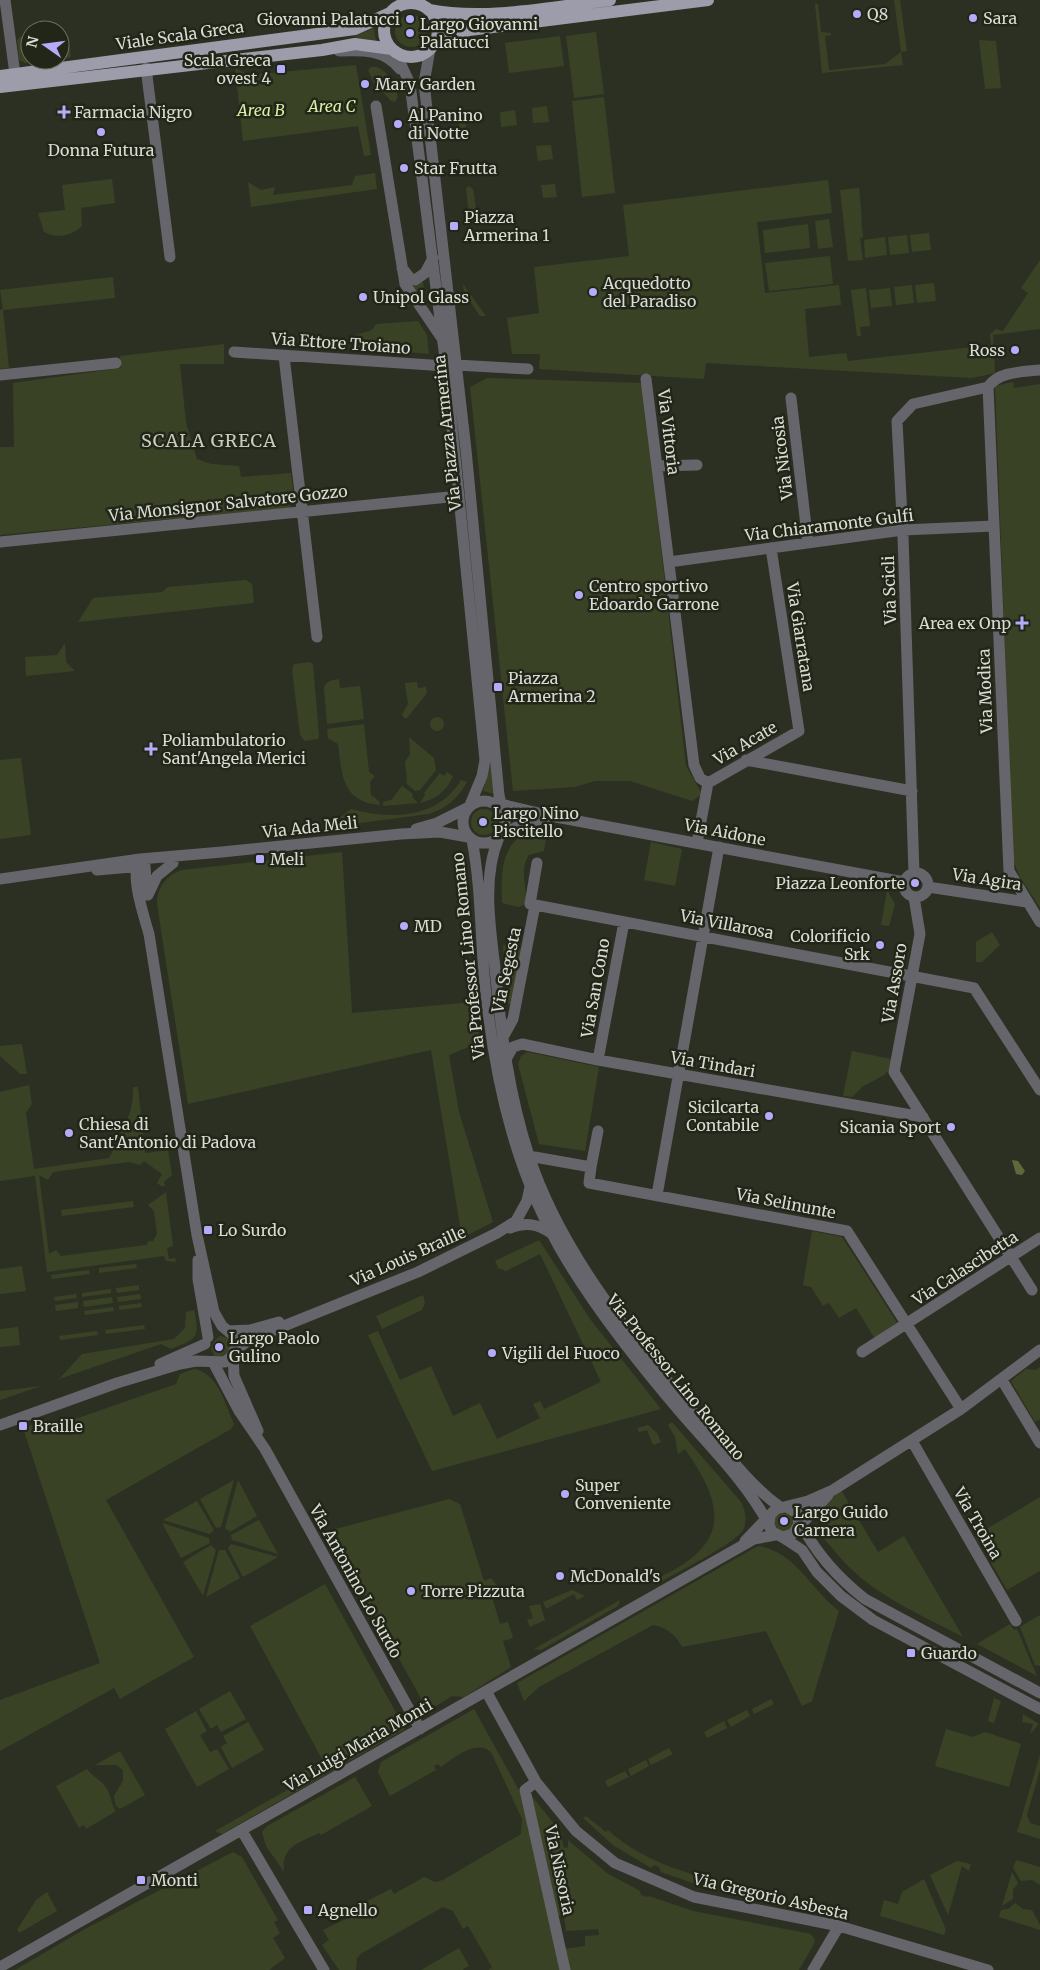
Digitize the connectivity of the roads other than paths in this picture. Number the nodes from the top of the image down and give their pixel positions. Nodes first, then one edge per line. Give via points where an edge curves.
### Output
1 (5, 0) edge
2 (610, 0) edge
3 (708, 0) edge
4 (426, 6) edge
5 (393, 8) edge
6 (432, 47) junction
7 (322, 50) junction
8 (394, 50) junction
9 (146, 68) junction
10 (15, 74) junction
11 (405, 75) junction
12 (0, 76) edge
13 (0, 86) edge
14 (376, 106) dead end
15 (170, 257) dead end
16 (433, 258) junction
17 (402, 266) junction
18 (442, 338) junction
19 (234, 352) dead end
20 (284, 356) junction
21 (116, 363) dead end
22 (451, 365) junction
23 (528, 369) dead end
24 (1040, 370) edge
25 (0, 375) edge
26 (646, 379) dead end
27 (988, 387) junction
28 (791, 398) dead end
29 (697, 465) dead end
30 (657, 466) junction
31 (459, 496) junction
32 (304, 513) junction
33 (994, 526) junction
34 (903, 530) junction
35 (0, 542) edge
36 (808, 543) junction
37 (770, 548) junction
38 (669, 562) junction
39 (317, 637) dead end
40 (799, 731) joint
41 (746, 760) junction
42 (708, 783) junction
43 (912, 791) junction
44 (469, 807) junction
45 (499, 807) junction
46 (556, 817) junction
47 (401, 834) junction
48 (500, 836) junction
49 (470, 839) junction
50 (697, 843) junction
51 (719, 847) junction
52 (222, 852) junction
53 (173, 863) junction
54 (537, 863) dead end
55 (140, 864) junction
56 (75, 870) junction
57 (113, 870) junction
58 (1008, 872) junction
59 (914, 873) junction
60 (0, 879) edge
61 (904, 882) junction
62 (928, 886) junction
63 (143, 893) junction
64 (914, 897) junction
65 (1000, 898) junction
66 (1028, 902) junction
67 (535, 905) junction
68 (624, 922) junction
69 (1040, 922) edge
70 (703, 937) junction
71 (912, 976) junction
72 (502, 1039) junction
73 (506, 1059) junction
74 (598, 1060) junction
75 (679, 1074) junction
76 (1040, 1090) edge
77 (923, 1117) junction
78 (598, 1131) dead end
79 (529, 1156) junction
80 (591, 1168) junction
81 (530, 1187) junction
82 (657, 1195) junction
83 (497, 1233) junction
84 (552, 1234) junction
85 (197, 1236) junction
86 (1040, 1238) edge
87 (1011, 1257) junction
88 (1032, 1290) dead end
89 (332, 1308) junction
90 (907, 1325) junction
91 (226, 1330) junction
92 (206, 1340) junction
93 (1040, 1350) edge
94 (234, 1352) junction
95 (862, 1352) dead end
96 (212, 1362) junction
97 (1002, 1380) junction
98 (117, 1383) junction
99 (961, 1409) junction
100 (0, 1425) edge
101 (912, 1441) junction
102 (1040, 1443) edge
103 (265, 1449) junction
104 (833, 1490) junction
105 (784, 1507) junction
106 (799, 1524) junction
107 (773, 1527) junction
108 (733, 1552) junction
109 (1016, 1621) dead end
110 (486, 1691) junction
111 (1040, 1693) edge
112 (1040, 1709) edge
113 (420, 1730) junction
114 (536, 1782) junction
115 (242, 1831) junction
116 (838, 1926) junction
117 (0, 1967) edge
118 (324, 1970) edge
119 (565, 1970) edge
120 (813, 1970) edge
121 (988, 1970) edge

1 - 10 street
2 - 4 main road via 474,15 450,14
3 - 6 main road via 469,30
4 - 5 main road via 409,3
4 - 6 main road via 438,26
5 - 8 main road via 385,31
5 - 10 main road, Viale Scala Greca via 355,30
6 - 8 main road via 421,55 410,57
6 - 22 street, Via Piazza Armerina via 424,83
7 - 8 main road, Viale Scala Greca via 355,44
7 - 9 main road, Viale Scala Greca
7 - 11 street via 364,50 385,55
8 - 11 street, Via Piazza Armerina
9 - 13 main road, Viale Scala Greca
9 - 15 street
10 - 12 main road, Viale Scala Greca
11 - 16 street, Via Piazza Armerina via 410,84
14 - 17 street
16 - 17 street via 426,273 415,280
16 - 18 street, Via Piazza Armerina
17 - 18 street via 405,284
18 - 22 street, Via Piazza Armerina
19 - 20 street, Via Ettore Troiano
20 - 22 street, Via Ettore Troiano
20 - 32 street
21 - 25 street
22 - 23 street, Via Ettore Troiano
22 - 31 street, Via Piazza Armerina
22 - 45 street, Via Piazza Armerina
24 - 27 street via 1003,376
26 - 30 street, Via Vittoria
27 - 33 street, Via Modica
27 - 34 street, Via Scicli via 913,404 897,421
28 - 36 street, Via Nicosia
29 - 30 street
30 - 38 street, Via Vittoria
31 - 32 street, Via Monsignor Salvatore Gozzo
31 - 44 street, Via Piazza Armerina via 485,760
32 - 35 street, Via Monsignor Salvatore Gozzo
32 - 39 street
33 - 34 street, Via Chiaramonte Gulfi
33 - 58 street, Via Modica
34 - 36 street, Via Chiaramonte Gulfi
34 - 43 street, Via Scicli
36 - 37 street, Via Chiaramonte Gulfi
37 - 38 street, Via Chiaramonte Gulfi
37 - 40 street, Via Giarratana
38 - 42 street, Via Vittoria via 694,765 700,778
40 - 41 street, Via Acate
41 - 42 street, Via Acate
41 - 43 street
42 - 50 street
43 - 59 street, Via Scicli
44 - 45 street via 479,801
44 - 47 street via 437,823
44 - 49 street via 462,822
45 - 46 street, Via Aidone
45 - 48 street via 505,825
46 - 48 street via 538,818
46 - 50 street, Via Aidone
47 - 49 street via 440,832
47 - 52 street, Via Ada Meli
48 - 49 street via 487,843
48 - 72 street, Via Professor Lino Romano via 492,854 489,882
49 - 81 street, Via Professor Lino Romano via 493,1051 510,1129
50 - 51 street, Via Aidone
51 - 61 street, Via Aidone
51 - 70 street
52 - 53 street
52 - 55 street
53 - 55 street
53 - 63 street
54 - 67 street, Via Segesta via 530,904
55 - 56 street via 106,862
55 - 57 street
55 - 63 street
56 - 57 street
56 - 60 street
57 - 63 street via 128,876
58 - 65 street via 1007,885
58 - 66 street
59 - 61 street
59 - 62 street via 924,876
61 - 64 street via 907,893
62 - 64 street via 922,896
62 - 65 street, Via Agira
63 - 85 street
64 - 71 street, Via Assoro via 920,934
65 - 66 street, Via Agira
66 - 69 street
67 - 68 street, Via Villarosa
67 - 72 street, Via Segesta via 513,1019
68 - 70 street, Via Villarosa
68 - 74 street, Via San Cono
70 - 71 street, Via Villarosa
70 - 75 street
71 - 76 street, Via Villarosa via 974,988
71 - 77 street, Via Assoro via 894,1072
72 - 73 street, Via Professor Lino Romano
73 - 74 street, Via Tindari via 513,1047 522,1044
73 - 79 street, Via Professor Lino Romano
74 - 75 street, Via Tindari
75 - 77 street, Via Tindari
75 - 82 street
77 - 87 street
78 - 80 street
79 - 80 street
79 - 105 street, Via Professor Lino Romano via 567,1240 611,1308 757,1488
80 - 82 street, Via Selinunte via 588,1183
81 - 83 street via 527,1202 516,1221
81 - 84 street, Via Professor Lino Romano
82 - 90 street, Via Selinunte via 847,1231
83 - 84 street via 523,1224 541,1227
83 - 89 street, Via Louis Braille via 418,1272
84 - 107 street, Via Professor Lino Romano via 601,1313 754,1499
85 - 91 street via 214,1312
85 - 92 street via 198,1279
86 - 87 street, Via Calascibetta
87 - 88 street
87 - 90 street, Via Calascibetta
89 - 91 street via 250,1330
89 - 94 street via 250,1340
90 - 95 street, Via Calascibetta
90 - 99 street, Via Selinunte
91 - 92 street via 216,1330
91 - 94 street via 235,1339
92 - 96 street via 205,1356
92 - 98 street
93 - 97 street
94 - 96 street via 224,1362
94 - 103 street via 234,1376
96 - 98 street via 180,1364
96 - 103 street
97 - 99 street
97 - 102 street
98 - 100 street
99 - 101 street
101 - 104 street
101 - 109 street, Via Troina
103 - 113 street, Via Antonino Lo Surdo
104 - 105 street
104 - 106 street
105 - 106 street, Via Professor Lino Romano via 796,1513
105 - 107 street
106 - 107 street via 790,1536
106 - 111 street, Via Professor Lino Romano via 825,1562 865,1599
107 - 108 street
107 - 108 street
107 - 112 street via 802,1550 817,1572 841,1596 873,1620
108 - 110 street, Via Luigi Maria Monti
110 - 113 street, Via Luigi Maria Monti
110 - 114 street, Via Gregorio Asbesta
113 - 115 street, Via Luigi Maria Monti
114 - 116 street, Via Gregorio Asbesta via 576,1831 615,1864 694,1897
114 - 119 street, Via Nissoria via 525,1790
115 - 117 street, Via Luigi Maria Monti
115 - 118 street
116 - 120 street
116 - 121 street, Via Gregorio Asbesta

